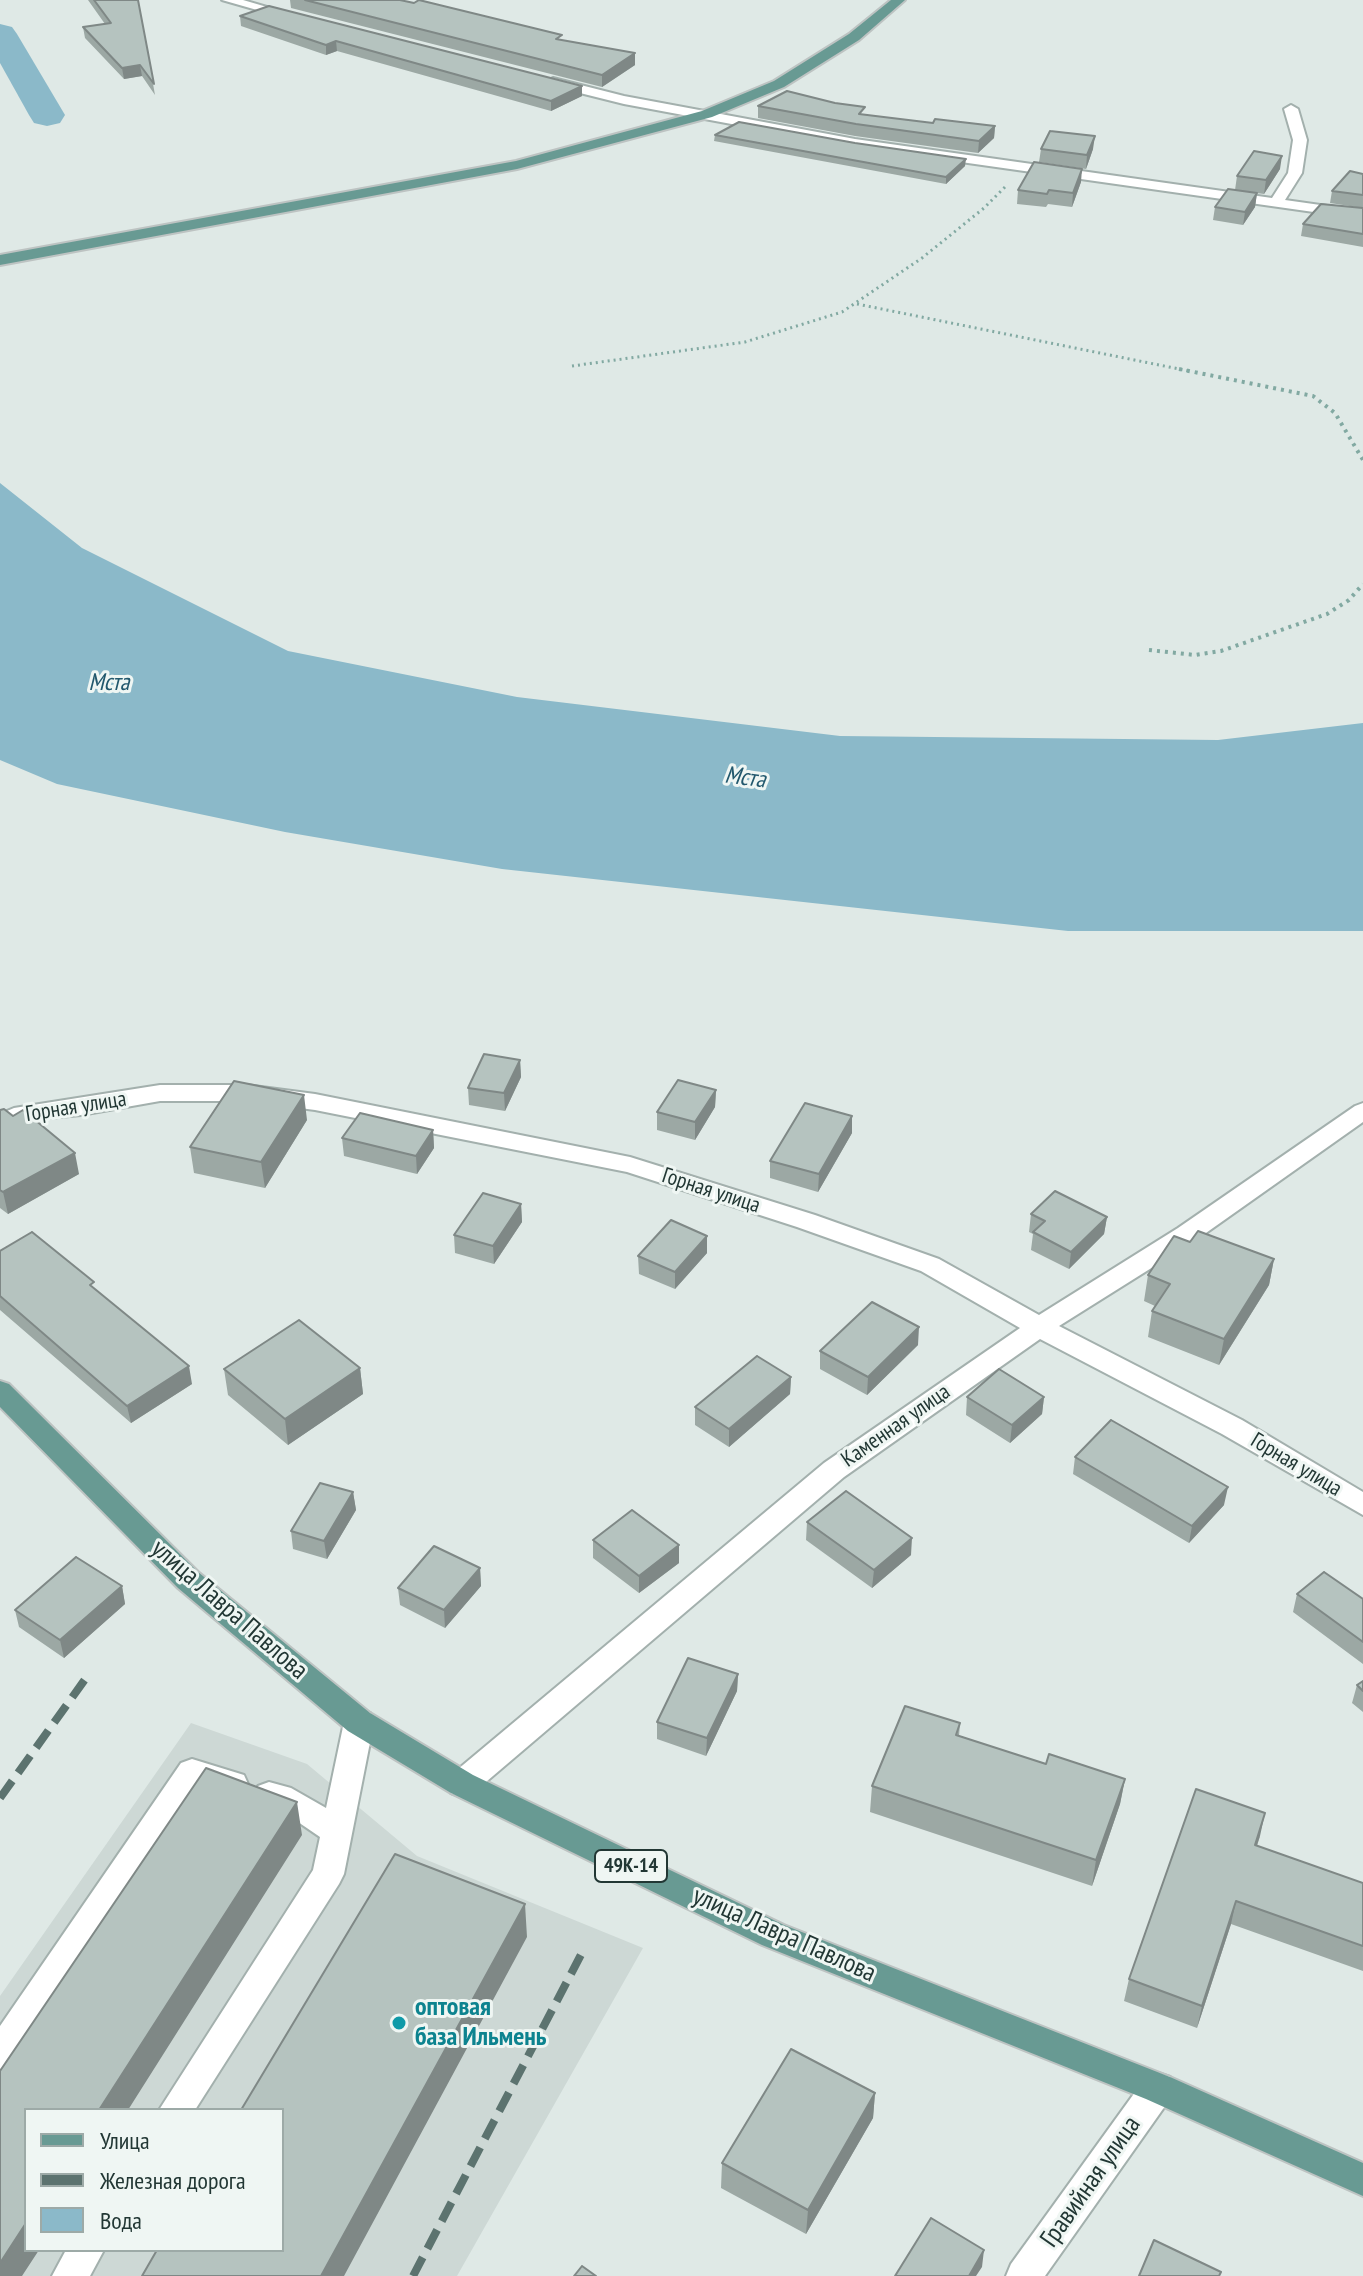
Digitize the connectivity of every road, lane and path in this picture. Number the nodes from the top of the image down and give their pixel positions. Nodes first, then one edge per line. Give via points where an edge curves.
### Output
1 (228, 0) edge
2 (899, 0) edge
3 (308, 19) edge
4 (541, 79) edge
5 (1291, 109) dead end
6 (707, 114) junction
7 (1025, 167) junction
8 (1277, 201) junction
9 (1363, 215) edge
10 (0, 260) edge
11 (857, 304) junction
12 (572, 366) dead end
13 (1363, 460) edge
14 (1363, 584) edge
15 (1149, 650) dead end
16 (1363, 1111) edge
17 (0, 1123) edge
18 (1039, 1327) junction
19 (0, 1391) edge
20 (1363, 1505) edge
21 (359, 1722) junction
22 (462, 1784) junction
23 (336, 1831) junction
24 (0, 2054) edge
25 (1158, 2088) junction
26 (177, 2108) edge
27 (1363, 2180) edge
28 (85, 2252) edge
29 (70, 2276) edge
30 (1024, 2276) edge

1 - 3 street
2 - 6 main road via 854,37 779,84
4 - 6 street
5 - 8 street via 1300,140 1295,173
6 - 7 street via 855,143
6 - 10 main road via 517,165
7 - 8 street
7 - 11 path via 984,208
8 - 9 street
11 - 12 path via 793,330 745,342
11 - 13 path via 1313,396 1335,413
14 - 15 path via 1327,614 1221,651 1195,655
16 - 18 street, Каменная улица via 1187,1234
17 - 18 street, Горная улица via 22,1113 160,1093 246,1093 315,1102 630,1165 930,1265
18 - 20 street, Горная улица via 1232,1427
18 - 22 street, Каменная улица via 834,1470
19 - 21 main road, улица Лавра Павлова / 49К-14 via 188,1580
21 - 22 main road, улица Лавра Павлова / 49К-14
21 - 23 street
22 - 25 main road, улица Лавра Павлова / 49К-14 via 773,1935
23 - 24 street via 291,1801 192,1772
23 - 26 street via 328,1874
25 - 27 main road, улица Лавра Павлова / 49К-14
25 - 30 street, Гравийная улица
28 - 29 street

